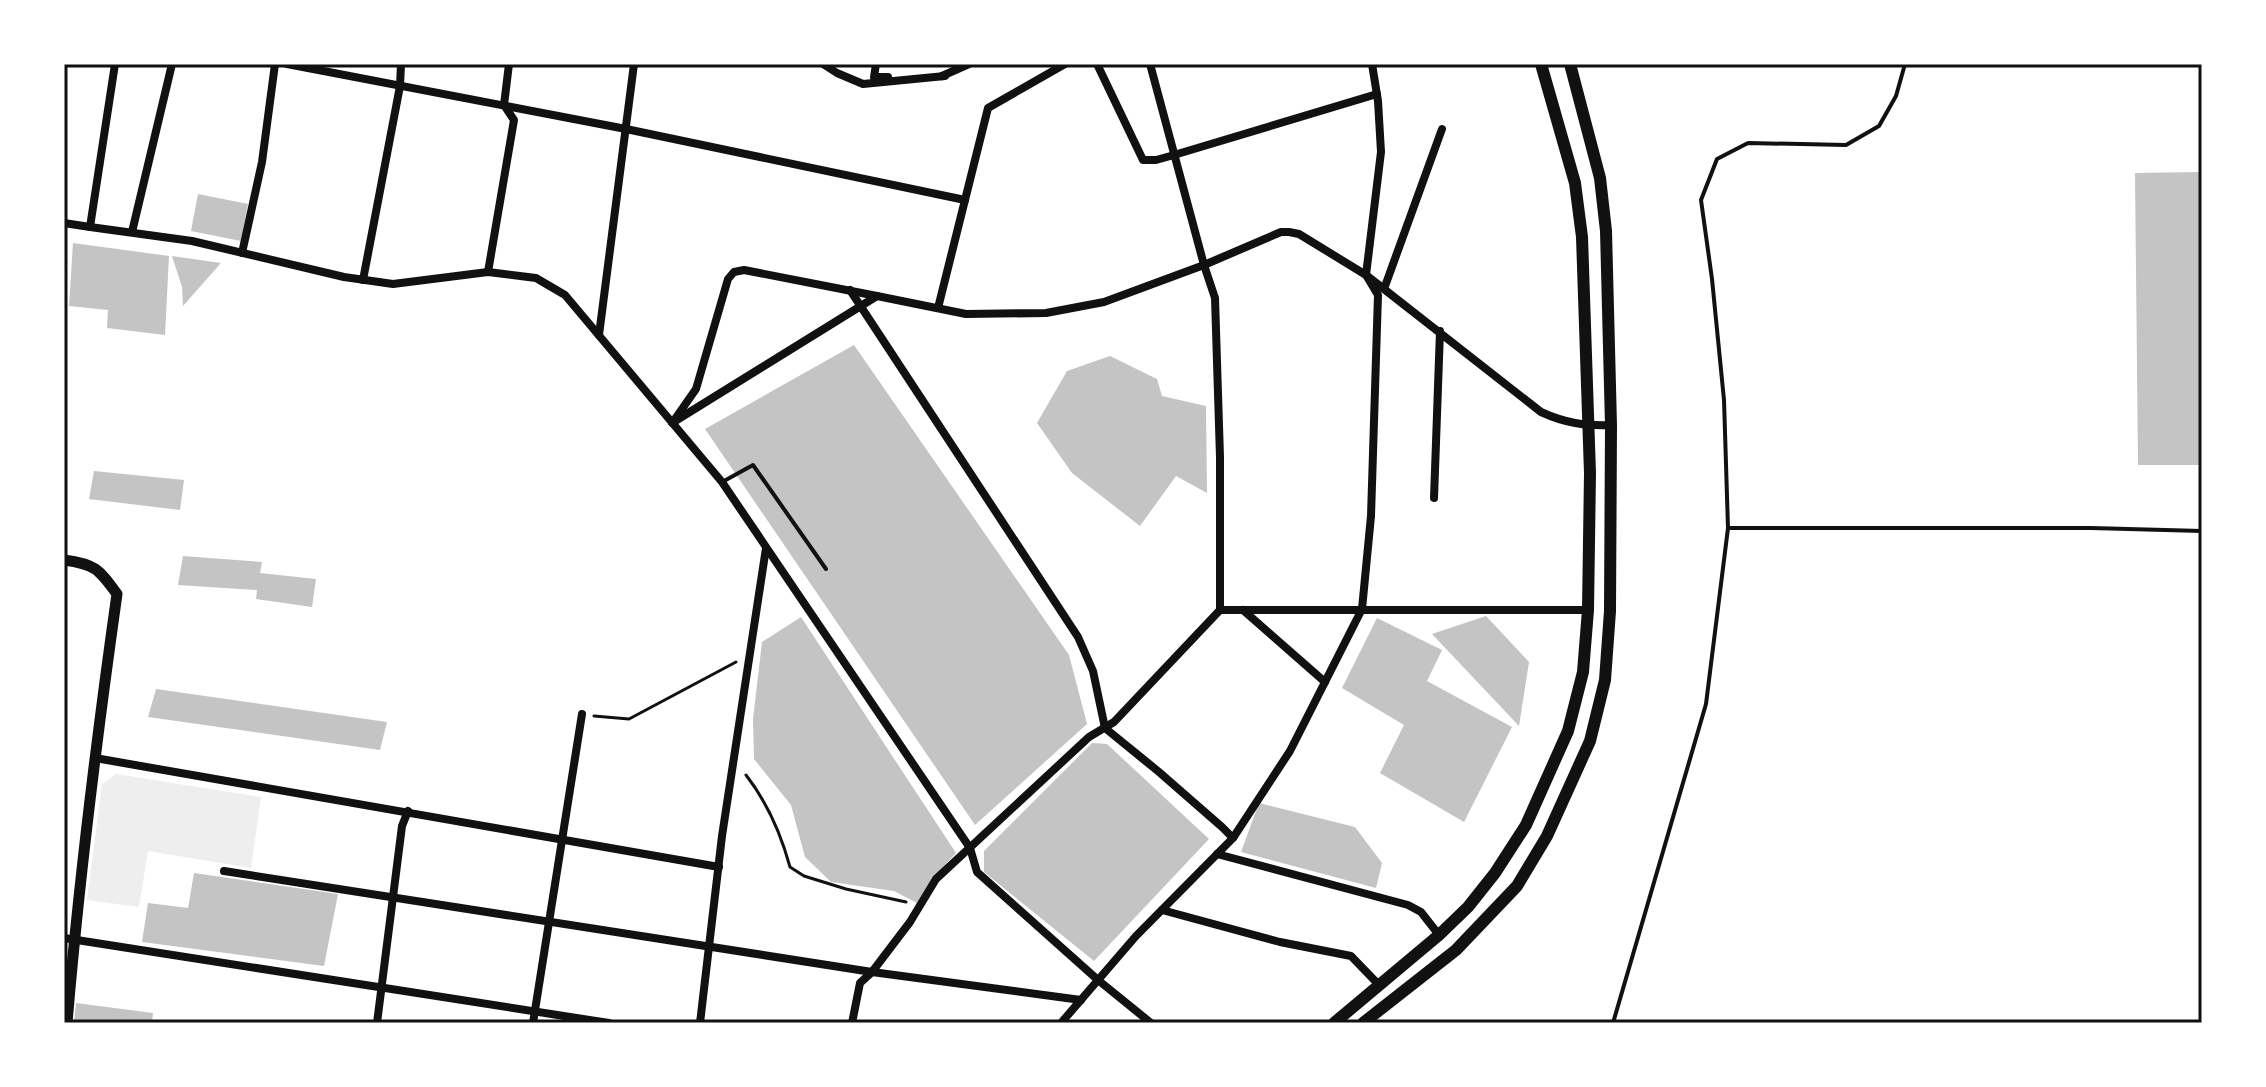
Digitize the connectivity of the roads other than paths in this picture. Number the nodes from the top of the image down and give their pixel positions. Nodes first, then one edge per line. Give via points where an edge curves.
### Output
1 (115, 64) edge
2 (172, 64) edge
3 (275, 64) edge
4 (287, 64) edge
5 (401, 64) edge
6 (509, 64) edge
7 (634, 64) edge
8 (823, 64) edge
9 (876, 64) edge
10 (969, 64) edge
11 (1065, 64) edge
12 (1097, 64) edge
13 (1150, 64) edge
14 (1372, 64) edge
15 (1541, 64) edge
16 (1570, 64) edge
17 (1905, 64) edge
18 (945, 76) junction
19 (400, 86) junction
20 (1377, 94) junction
21 (504, 105) junction
22 (626, 129) junction
23 (1442, 129) dead end
24 (1174, 155) junction
25 (965, 200) junction
26 (64, 223) edge
27 (90, 227) junction
28 (132, 232) junction
29 (242, 253) junction
30 (1204, 265) junction
31 (488, 272) junction
32 (1366, 275) junction
33 (363, 280) junction
34 (1384, 289) junction
35 (850, 290) junction
36 (877, 296) junction
37 (861, 306) junction
38 (938, 308) junction
39 (1440, 331) junction
40 (599, 335) junction
41 (672, 423) junction
42 (1611, 425) junction
43 (1588, 426) junction
44 (722, 482) junction
45 (1434, 498) dead end
46 (1728, 528) junction
47 (2202, 531) edge
48 (766, 548) junction
49 (64, 560) edge
50 (826, 569) dead end
51 (1362, 609) junction
52 (1220, 610) junction
53 (1243, 610) junction
54 (1588, 610) junction
55 (1325, 682) junction
56 (582, 714) road end
57 (1105, 728) junction
58 (95, 758) junction
59 (408, 811) junction
60 (1233, 838) junction
61 (561, 839) junction
62 (970, 848) junction
63 (1217, 854) junction
64 (719, 867) junction
65 (224, 871) dead end
66 (393, 898) junction
67 (1162, 910) junction
68 (548, 922) junction
69 (1439, 935) junction
70 (69, 939) edge
71 (710, 947) junction
72 (872, 972) junction
73 (1098, 980) junction
74 (1380, 986) junction
75 (382, 988) junction
76 (1081, 1000) junction
77 (535, 1012) junction
78 (67, 1023) edge
79 (377, 1023) edge
80 (533, 1023) edge
81 (609, 1023) edge
82 (700, 1023) edge
83 (852, 1023) edge
84 (1061, 1023) edge
85 (1151, 1023) edge
86 (1334, 1023) edge
87 (1363, 1023) edge
88 (1613, 1023) edge

1 - 27 street
2 - 28 street
3 - 29 street via 262,162
4 - 19 street
5 - 19 street
6 - 21 street
7 - 22 street
8 - 18 street via 863,84
9 - 18 street via 874,77
10 - 18 street
11 - 25 street via 988,108
12 - 24 street via 1143,160
13 - 24 street
14 - 20 street
15 - 43 main road via 1575,183 1582,237
16 - 42 main road via 1600,178
17 - 46 lane via 1896,96 1879,126 1846,145 1748,143 1717,159 1709,178 1701,200 1724,400
19 - 21 street
19 - 33 street
20 - 24 street
20 - 32 street via 1381,152
21 - 22 street
21 - 31 street via 514,120
22 - 25 street
22 - 40 street
23 - 34 street
24 - 30 street
25 - 38 street
26 - 27 street
27 - 28 street
28 - 29 street
29 - 33 street
30 - 32 street via 1262,238 1289,232
30 - 38 street via 1104,302 1046,313 966,314
30 - 52 street via 1215,298
31 - 33 street via 393,284
31 - 40 street via 536,278 565,295
32 - 34 street
32 - 51 street via 1378,295 1371,516
34 - 39 street
35 - 36 street
35 - 37 street
35 - 41 street via 734,272 696,389
36 - 37 street
36 - 38 street
37 - 41 street
37 - 57 street via 1078,637 1093,671
39 - 43 street via 1541,412
39 - 45 street
40 - 41 street
41 - 44 street
42 - 43 street
42 - 87 main road via 1610,611 1605,680 1590,741 1547,836 1517,886 1456,950
43 - 54 main road
44 - 48 street
44 - 50 lane via 753,465
46 - 47 lane
46 - 88 lane via 1706,704
48 - 62 street
48 - 64 street
49 - 58 street via 100,570 117,594
51 - 53 street
51 - 54 street
51 - 55 street
52 - 53 street
52 - 57 street
53 - 55 street
54 - 69 main road via 1583,672 1568,731 1526,825 1495,873
55 - 60 street via 1290,751
56 - 61 street
57 - 60 street
57 - 62 street
58 - 59 street
58 - 70 street
59 - 61 street
59 - 66 street
60 - 63 street
61 - 64 street
61 - 68 street
62 - 72 street via 936,879
62 - 73 street via 977,872
63 - 67 street
63 - 69 street via 1408,905 1421,912
64 - 71 street
65 - 66 street
66 - 68 street
66 - 75 street
67 - 73 street
67 - 74 street via 1351,956
68 - 71 street
68 - 77 street
69 - 74 main road
70 - 75 street
70 - 78 street
71 - 72 street
71 - 82 street
72 - 76 street
72 - 83 street via 860,983
73 - 76 street
73 - 85 street
74 - 86 main road
75 - 77 street
75 - 79 street
76 - 84 street
77 - 80 street
77 - 81 street

